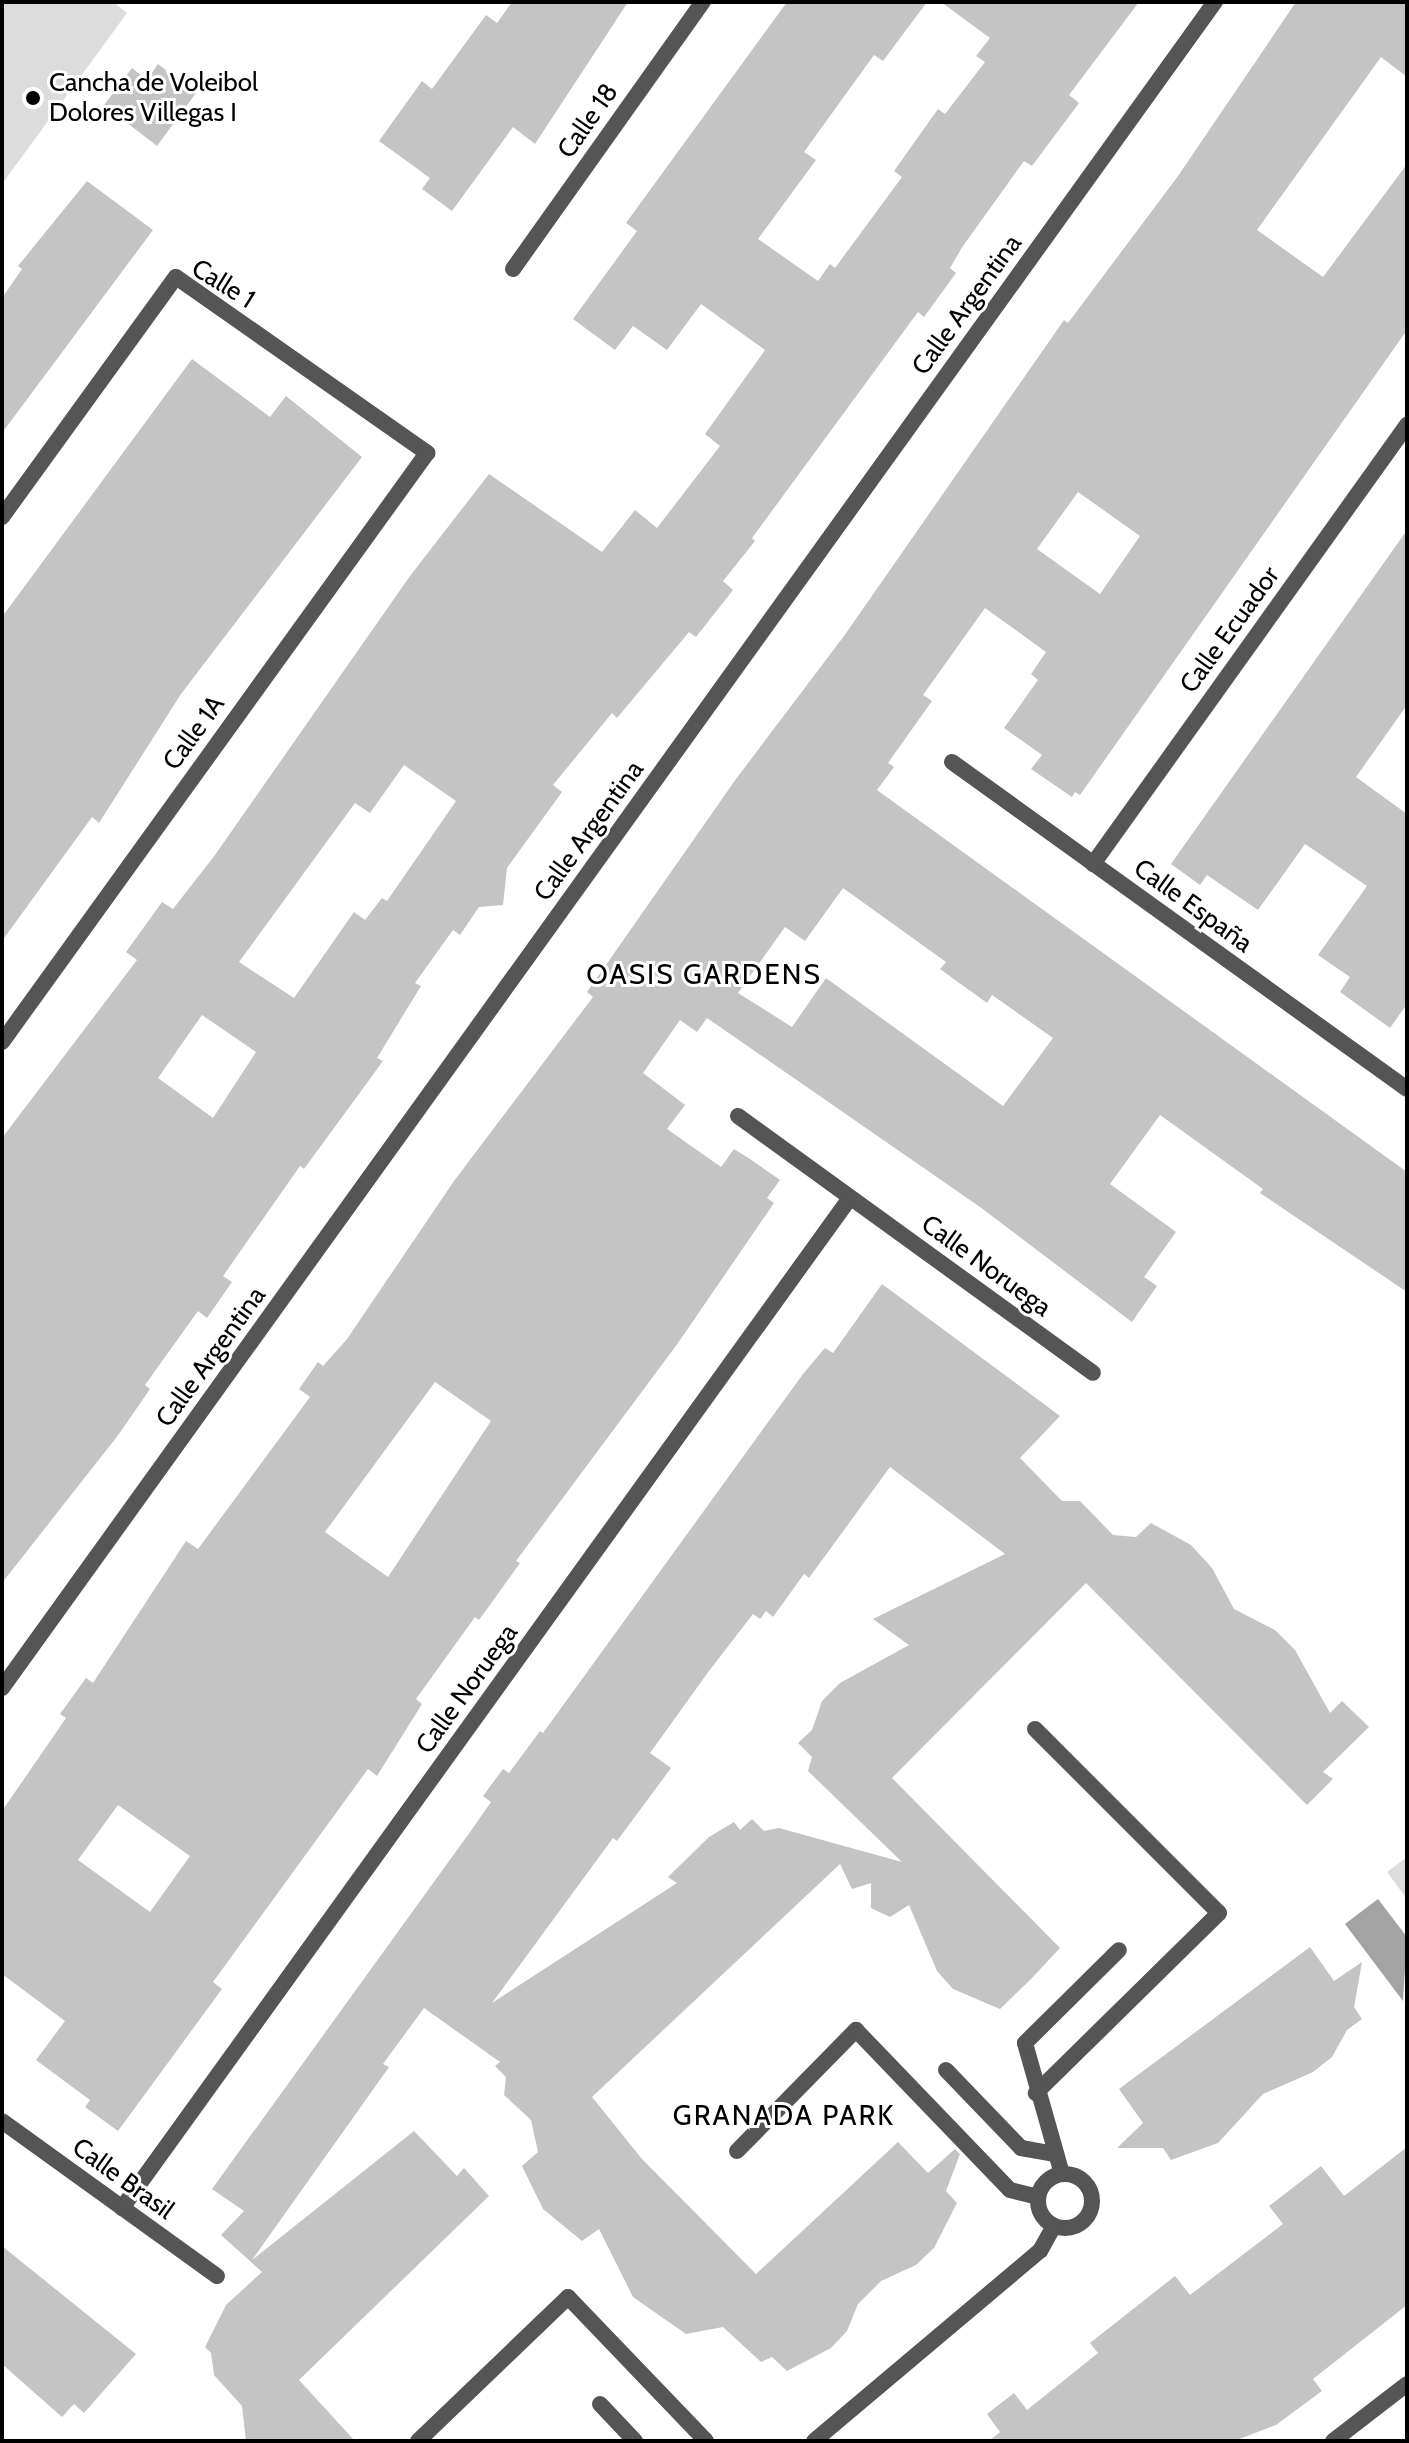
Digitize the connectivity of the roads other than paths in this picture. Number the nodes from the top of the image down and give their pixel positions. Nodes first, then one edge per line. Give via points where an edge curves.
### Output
1 (703, 2) edge
2 (1215, 2) edge
3 (513, 269) dead end
4 (1407, 425) edge
5 (427, 453) joint
6 (2, 517) edge
7 (952, 762) dead end
8 (1093, 864) junction
9 (2, 1042) edge
10 (1407, 1089) edge
11 (738, 1116) dead end
12 (850, 1198) junction
13 (1093, 1373) dead end
14 (2, 1688) edge
15 (1035, 1729) dead end
16 (1119, 1950) dead end
17 (946, 2070) dead end
18 (1036, 2093) junction
19 (2, 2121) edge
20 (737, 2151) dead end
21 (1055, 2154) junction
22 (1062, 2174) junction
23 (1038, 2197) junction
24 (122, 2208) junction
25 (1054, 2226) junction
26 (217, 2276) dead end
27 (1407, 2384) edge
28 (600, 2404) dead end
29 (418, 2441) edge
30 (635, 2441) edge
31 (706, 2441) edge
32 (814, 2441) edge
33 (1333, 2441) edge

1 - 3 street, Calle 18
2 - 14 street, Calle Argentina
4 - 8 street, Calle Ecuador
5 - 6 street, Calle 1 via 176,277
5 - 9 street, Calle 1A
7 - 8 street, Calle España
8 - 10 street, Calle España
11 - 12 street, Calle Noruega
12 - 13 street, Calle Noruega
12 - 24 street, Calle Noruega
15 - 18 street via 1219,1913
16 - 18 street via 1025,2043
17 - 21 street via 1021,2148
18 - 21 street
19 - 24 street, Calle Brasil
20 - 23 street via 856,2030 1010,2190
21 - 22 street
22 - 23 street via 1046,2182
22 - 25 street via 1086,2184 1091,2210 1072,2228
23 - 25 street via 1041,2214
24 - 26 street, Calle Brasil
25 - 32 street via 1040,2251
27 - 33 street
28 - 30 street
29 - 31 street via 568,2297

